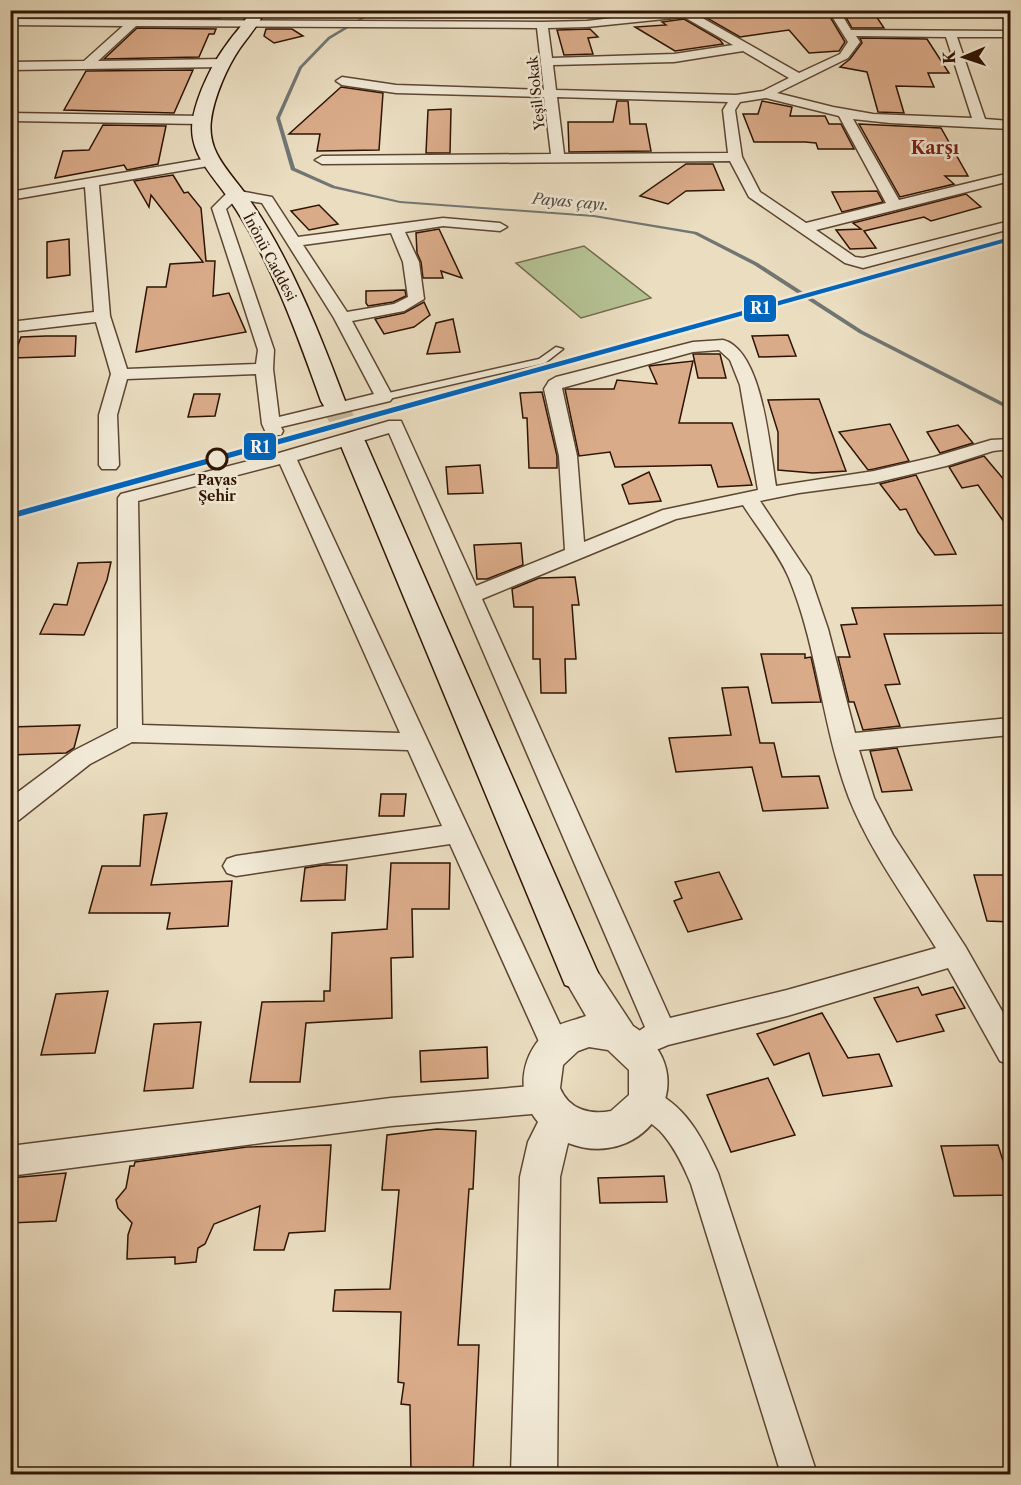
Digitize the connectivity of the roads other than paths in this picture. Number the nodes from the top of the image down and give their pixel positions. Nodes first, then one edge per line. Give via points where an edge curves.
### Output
1 (119, 10) edge
2 (715, 10) edge
3 (833, 10) edge
4 (316, 13) dead end
5 (685, 13) edge
6 (235, 16) edge
7 (256, 16) edge
8 (10, 22) edge
9 (28, 22) junction
10 (113, 22) junction
11 (134, 22) junction
12 (299, 23) junction
13 (542, 25) junction
14 (10, 33) edge
15 (848, 33) junction
16 (1011, 34) edge
17 (951, 35) junction
18 (744, 47) junction
19 (227, 57) junction
20 (548, 62) junction
21 (87, 65) junction
22 (10, 66) edge
23 (798, 78) junction
24 (342, 81) dead end
25 (551, 93) junction
26 (766, 94) junction
27 (736, 99) junction
28 (844, 113) junction
29 (10, 117) edge
30 (201, 120) junction
31 (979, 121) junction
32 (1011, 124) edge
33 (735, 157) junction
34 (558, 158) junction
35 (322, 160) dead end
36 (208, 162) junction
37 (1011, 177) edge
38 (92, 183) junction
39 (234, 194) junction
40 (10, 196) edge
41 (895, 206) junction
42 (1011, 225) edge
43 (500, 226) dead end
44 (395, 228) junction
45 (805, 228) junction
46 (295, 242) junction
47 (102, 316) junction
48 (342, 318) junction
49 (10, 327) edge
50 (559, 349) dead end
51 (264, 369) junction
52 (120, 374) junction
53 (384, 397) junction
54 (333, 401) tunnel mouth
55 (352, 441) tunnel mouth
56 (1011, 444) edge
57 (286, 457) junction
58 (109, 465) dead end
59 (758, 496) junction
60 (576, 552) junction
61 (470, 596) junction
62 (1011, 726) edge
63 (130, 733) junction
64 (418, 742) junction
65 (845, 743) junction
66 (10, 813) edge
67 (459, 833) junction
68 (237, 866) dead end
69 (956, 954) junction
70 (579, 973) junction
71 (564, 1040) junction
72 (638, 1040) junction
73 (1011, 1052) edge
74 (646, 1102) junction
75 (553, 1109) junction
76 (10, 1161) edge
77 (534, 1474) edge
78 (799, 1474) edge

1 - 10 street
2 - 5 street
3 - 15 street
4 - 12 street
5 - 13 street
5 - 18 street
6 - 7 street
6 - 11 street
6 - 19 main road
7 - 12 street
7 - 19 main road
8 - 9 street
9 - 10 street
9 - 14 street
10 - 11 street
11 - 21 street
12 - 13 street
13 - 20 street, Yeşil Sokak
15 - 17 street
15 - 23 street via 854,42 844,56
16 - 17 street
17 - 31 street
18 - 20 street via 675,58
18 - 23 street
19 - 21 street
19 - 30 main road, İnönü Caddesi
20 - 25 street, Yeşil Sokak
21 - 22 street
23 - 26 street
24 - 25 street via 396,89
25 - 27 street
25 - 34 street, Yeşil Sokak
26 - 27 street
26 - 28 street
27 - 33 street via 729,110
28 - 31 street via 907,120
28 - 41 street
29 - 30 street
30 - 36 main road, İnönü Caddesi
31 - 32 street
33 - 34 street
33 - 45 street via 754,194
34 - 35 street
36 - 38 street
36 - 39 main road, İnönü Caddesi
37 - 41 street
38 - 40 street
38 - 47 street
39 - 46 street via 267,200
39 - 51 street via 219,208 266,350
39 - 54 main road, İnönü Caddesi via 263,238 305,324
41 - 45 street
42 - 45 street via 863,263 850,260
43 - 44 street via 454,222
44 - 46 street
44 - 48 street via 413,263 416,299 398,308
46 - 48 street
47 - 49 street
47 - 52 street
48 - 53 street
50 - 53 lane via 542,361
51 - 52 street
51 - 53 street via 272,428
52 - 58 street via 108,415
55 - 70 main road
56 - 59 street via 874,477
57 - 61 street via 395,424
57 - 63 street via 128,498
57 - 64 street
59 - 60 street via 670,514
59 - 60 street via 749,385 738,358 723,345 693,347 562,381 553,389 568,456
59 - 65 street via 798,576 817,629
60 - 61 street
61 - 72 street
62 - 65 street
63 - 64 street
63 - 66 street via 102,743 75,761
64 - 67 street
65 - 69 street via 862,798 883,841
67 - 68 street
67 - 71 street
69 - 72 street via 787,1003
69 - 73 street
70 - 71 street via 579,1022
70 - 72 street
71 - 72 street via 589,1031
71 - 75 street via 546,1057 541,1070 540,1085
72 - 74 street via 649,1073
74 - 75 street via 632,1120 610,1131 576,1128
74 - 78 street via 677,1125 707,1184
75 - 76 street via 391,1112
75 - 77 street via 540,1177

